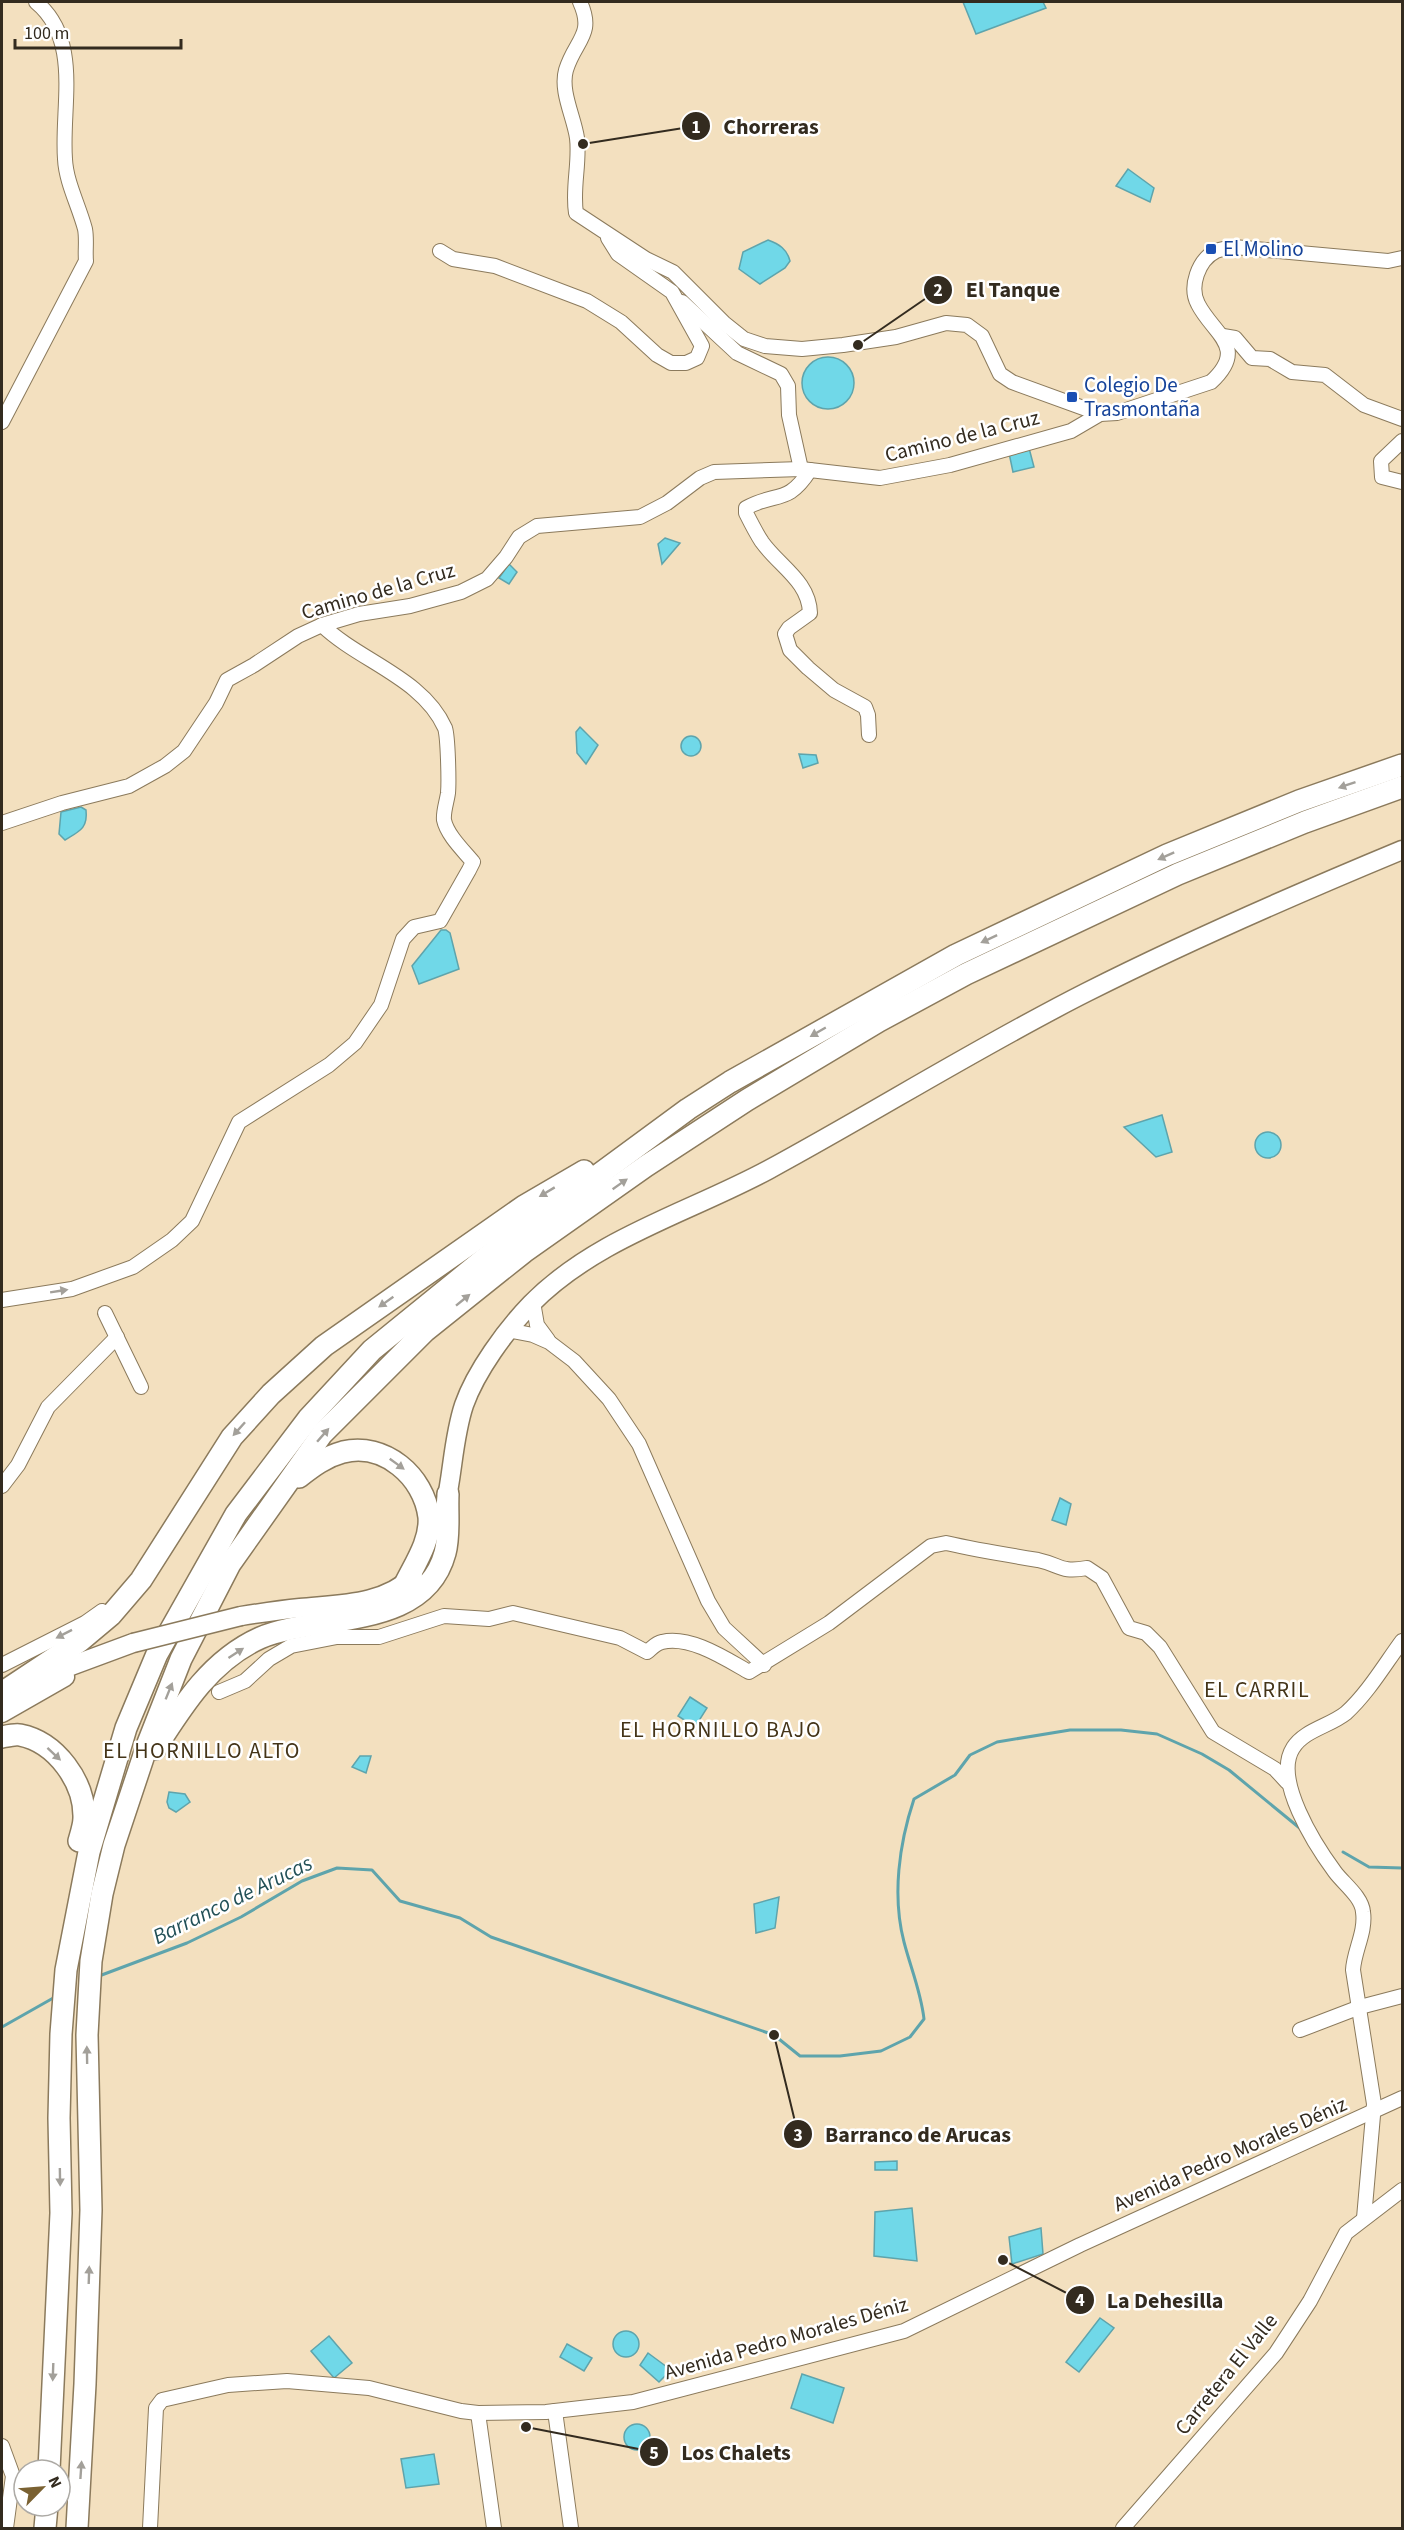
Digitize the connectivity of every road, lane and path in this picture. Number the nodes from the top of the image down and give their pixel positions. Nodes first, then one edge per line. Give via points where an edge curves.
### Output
1 (36, 2) edge
2 (580, 2) edge
3 (604, 233) junction
4 (440, 251) dead end
5 (1402, 258) edge
6 (672, 292) junction
7 (1223, 336) junction
8 (1100, 414) junction
9 (1402, 419) edge
10 (2, 422) edge
11 (1402, 441) edge
12 (806, 470) junction
13 (1402, 482) edge
14 (322, 625) junction
15 (869, 735) dead end
16 (1402, 765) edge
17 (1402, 787) edge
18 (2, 825) edge
19 (1402, 850) edge
20 (688, 1109) junction
21 (2, 1300) edge
22 (533, 1302) junction
23 (105, 1313) dead end
24 (508, 1330) junction
25 (117, 1337) junction
26 (549, 1342) junction
27 (141, 1387) dead end
28 (2, 1486) edge
29 (448, 1494) junction
30 (274, 1500) junction
31 (404, 1586) junction
32 (131, 1592) junction
33 (1402, 1641) edge
34 (91, 1659) junction
35 (2, 1665) edge
36 (764, 1665) junction
37 (2, 1692) edge
38 (219, 1692) dead end
39 (2, 1713) edge
40 (2, 1737) edge
41 (136, 1780) junction
42 (1287, 1782) junction
43 (83, 1854) junction
44 (1402, 1996) edge
45 (1360, 2007) junction
46 (1300, 2030) dead end
47 (1402, 2098) edge
48 (1372, 2113) junction
49 (1402, 2190) edge
50 (1364, 2218) junction
51 (555, 2411) junction
52 (478, 2413) junction
53 (2, 2446) edge
54 (50, 2458) edge
55 (6, 2529) edge
56 (77, 2529) edge
57 (150, 2529) edge
58 (494, 2529) edge
59 (571, 2529) edge
60 (1123, 2529) edge

1 - 10 street via 45,9 63,43 64,160 86,232 86,261
2 - 3 street via 587,17 586,30 566,69 564,82 578,151 574,201 576,213
3 - 6 street via 618,254
3 - 8 street via 673,273 744,339 765,346 802,349 896,337 946,323 967,325 982,336 1000,374
4 - 6 street via 453,259 495,266 587,301 621,322 657,355 671,363 686,363 697,358 702,346
5 - 7 street via 1388,261 1234,247 1216,251 1198,271 1194,286 1198,303
6 - 12 street via 737,353 781,374 788,386 789,415
7 - 8 street, Camino de la Cruz via 1228,355 1223,371 1211,382 1117,413
7 - 9 street via 1235,338 1252,358 1270,358 1292,372 1325,375 1364,405
8 - 12 street, Camino de la Cruz via 1071,431 950,465 880,478
11 - 13 street via 1381,461 1382,477
12 - 14 street, Camino de la Cruz via 714,472 640,517 537,526 519,537 487,579 461,592
12 - 15 street via 801,484 790,494 754,504 746,508 746,513 762,543 790,570 810,600 810,613 785,634 790,650 834,690 865,707
14 - 18 street, Camino de la Cruz via 227,680 216,704 184,751 165,766 129,786 62,803
21 -> 14 street via 72,1289 133,1267 172,1240 192,1221 239,1122 329,1065 355,1043 381,1005 403,939 414,927 440,921 472,862 444,820 449,790 446,730 435,712 410,687 335,638
16 -> 20 highway via 1299,801 1167,855 957,955
30 -> 17 highway via 322,1434 425,1331 524,1252 747,1100 879,1021 977,969 1178,874
19 - 22 main road via 1206,934 1084,993 747,1181 622,1239 576,1266
20 -> 32 highway via 524,1206 324,1346 271,1394 232,1437
20 - 43 highway via 484,1259 380,1343 308,1419 236,1514 157,1654 126,1728
22 - 24 main road
22 - 26 street via 537,1325
23 - 25 street
24 - 26 street
24 - 29 main road via 465,1404 453,1451
25 - 27 street
25 - 28 street via 48,1407 18,1465
26 - 36 street via 574,1361 615,1408 639,1444 713,1610 724,1628
29 - 31 main road via 439,1534 427,1562
41 -> 29 highway via 194,1689 218,1665 258,1639 282,1630 381,1612 419,1594 446,1551
30 -> 31 highway via 327,1457 362,1451 395,1461 419,1485 429,1518 420,1556
41 -> 30 highway via 181,1659 230,1564
31 - 34 main road, bridge via 354,1603 240,1616 133,1643
32 -> 35 street via 85,1623
32 - 37 highway via 96,1629
33 - 42 street via 1346,1712 1294,1746 1288,1758
34 - 37 main road
34 - 39 main road
36 - 38 street via 750,1672 715,1651 675,1640 660,1642 647,1652 620,1638 513,1613 489,1619 444,1616 379,1637 338,1636 291,1646 245,1681
36 - 42 street via 931,1546 946,1543 1042,1561 1059,1569 1088,1568 1102,1578 1129,1628 1146,1633 1160,1647 1213,1732 1275,1769
40 -> 43 highway via 19,1734 46,1746 66,1765 80,1788
56 -> 41 highway via 91,2210 87,2035 92,1961 102,1894
42 - 45 street via 1313,1839 1364,1911 1353,1970
43 -> 54 highway via 61,2034 60,2213
44 - 45 street
45 - 46 street
45 - 48 street
47 - 48 street, Avenida Pedro Morales Déniz
48 - 50 street
48 - 51 street, Avenida Pedro Morales Déniz via 904,2331 633,2402
49 - 50 street, Carretera El Valle
50 - 60 street, Carretera El Valle via 1346,2233 1310,2301 1276,2353
51 - 52 street, Avenida Pedro Morales Déniz
51 - 59 street
52 - 57 street, Avenida Pedro Morales Déniz via 369,2388 287,2381 228,2385 173,2396 162,2400 156,2408
52 - 58 street
53 - 55 street via 13,2476

